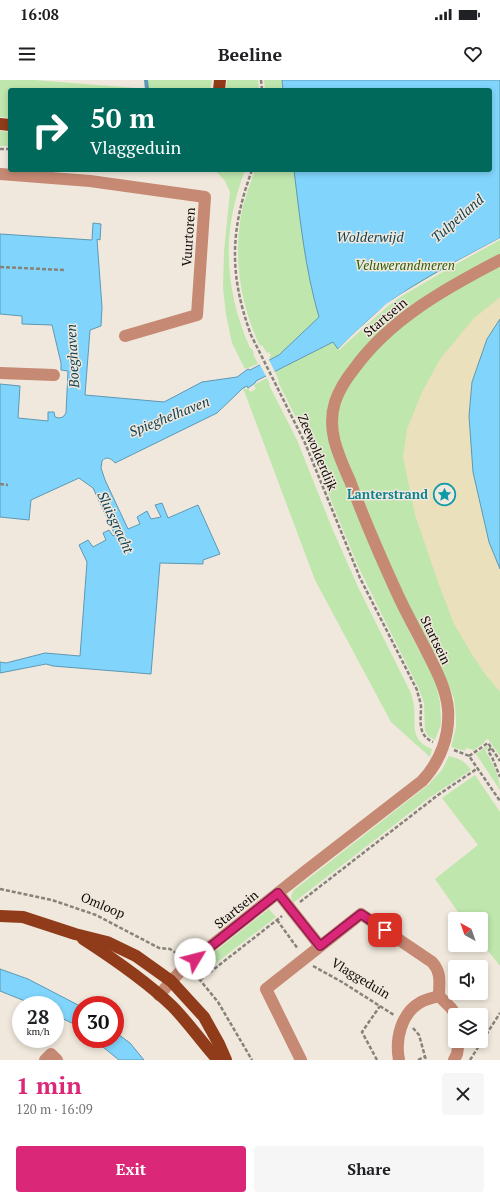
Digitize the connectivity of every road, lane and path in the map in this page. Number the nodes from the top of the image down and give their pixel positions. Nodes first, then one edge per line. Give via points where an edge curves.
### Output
1 (251, 172) edge
2 (0, 174) edge
3 (500, 260) edge
4 (0, 267) edge
5 (64, 270) dead end
6 (125, 336) dead end
7 (0, 373) edge
8 (54, 375) dead end
9 (0, 484) edge
10 (8, 485) dead end
11 (444, 746) junction
12 (491, 748) junction
13 (461, 753) dead end
14 (469, 756) junction
15 (500, 761) edge
16 (478, 768) junction
17 (500, 777) edge
18 (500, 801) edge
19 (0, 889) edge
20 (278, 893) junction
21 (291, 909) junction
22 (0, 916) edge
23 (277, 920) junction
24 (75, 934) junction
25 (320, 946) junction
26 (305, 958) junction
27 (187, 964) junction
28 (200, 980) junction
29 (171, 981) junction
30 (159, 994) junction
31 (439, 996) junction
32 (380, 1006) junction
33 (451, 1008) edge
34 (500, 1013) edge
35 (403, 1021) junction
36 (458, 1048) edge
37 (424, 1057) junction
38 (45, 1060) edge
39 (57, 1060) edge
40 (218, 1060) edge
41 (226, 1060) edge
42 (252, 1060) edge
43 (301, 1060) edge
44 (377, 1060) edge
45 (399, 1060) edge
46 (418, 1060) edge
47 (426, 1060) edge
48 (454, 1060) edge
49 (470, 1060) edge

1 - 11 path, Zeewolderdijk via 239,213 235,260 237,284 251,335 307,448 360,578 417,690 422,733 429,740
2 - 6 street, Vuurtoren via 90,181 205,197 197,315
3 - 11 street, Startsein via 409,314 382,336 350,374 337,395 333,412 335,445 397,593 441,682 448,719
4 - 5 path
7 - 8 street
9 - 10 path
11 - 20 street, Startsein via 431,771 422,781
12 - 14 path via 488,743
12 - 15 path
12 - 17 path via 488,751
13 - 14 path
14 - 16 path
16 - 18 path
16 - 21 path
19 - 27 path, Omloop via 52,900 96,915 159,948 170,949
20 - 21 street, Vlaggeduin
20 - 27 street, Startsein
21 - 23 path
21 - 25 street, Vlaggeduin
22 - 24 main road via 23,917
23 - 26 path, Vlaggeduin
23 - 28 path
24 - 29 main road via 107,942 136,956
24 - 30 main road
25 - 26 street
25 - 31 street via 361,914 432,962 439,975
26 - 32 path, Vlaggeduin via 314,967
26 - 43 street via 266,989
27 - 28 path, Omloop
27 - 29 street, Startsein
28 - 42 path, Omloop via 218,1002
29 - 30 street, Startsein
29 - 41 main road via 204,1017
30 - 40 main road via 194,1030
31 - 33 street
31 - 35 street via 422,1001 410,1009
32 - 35 path, Vlaggeduin
32 - 44 path via 362,1032
34 - 49 path
35 - 37 path, Vlaggeduin via 419,1035
35 - 45 street via 398,1035
36 - 48 street
37 - 46 path
37 - 47 path
38 - 39 street via 51,1054

